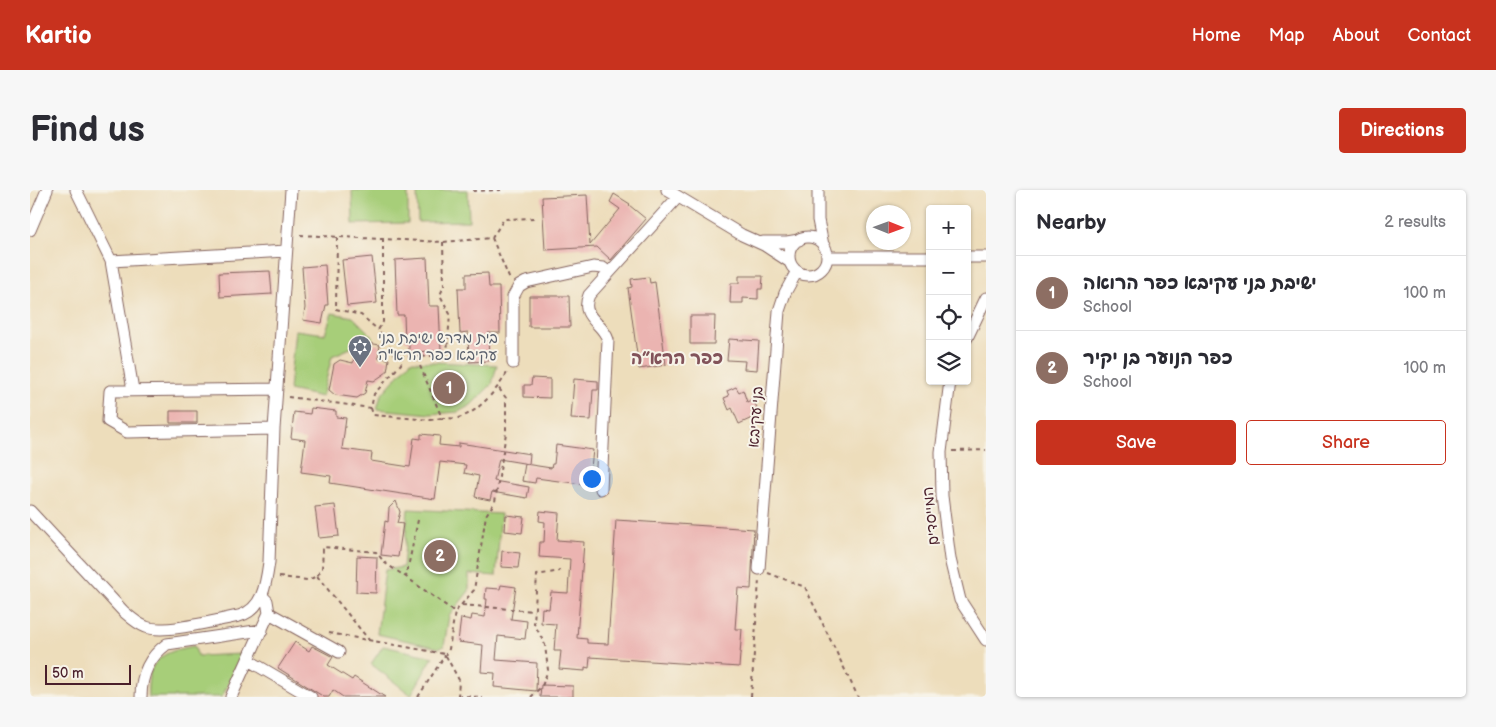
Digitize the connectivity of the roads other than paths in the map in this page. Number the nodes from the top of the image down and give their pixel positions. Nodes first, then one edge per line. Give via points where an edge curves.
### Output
1 (47, 190) edge
2 (76, 190) edge
3 (291, 190) edge
4 (667, 190) edge
5 (818, 196) edge
6 (678, 197) junction
7 (30, 230) edge
8 (801, 239) junction
9 (758, 242) junction
10 (823, 245) junction
11 (286, 251) junction
12 (827, 256) junction
13 (926, 257) edge
14 (971, 257) edge
15 (986, 257) edge
16 (111, 261) junction
17 (794, 266) junction
18 (609, 273) junction
19 (986, 298) edge
20 (971, 330) edge
21 (512, 363) road end
22 (949, 385) edge
23 (134, 390) junction
24 (276, 392) junction
25 (274, 428) junction
26 (601, 488) dead end
27 (30, 510) edge
28 (760, 569) road end
29 (262, 596) junction
30 (269, 613) junction
31 (262, 630) junction
32 (986, 640) edge
33 (339, 652) dead end
34 (248, 660) junction
35 (140, 697) edge
36 (231, 697) edge
37 (311, 697) edge

1 - 7 street
2 - 16 street
3 - 11 street
4 - 6 street
5 - 8 street via 815,217
5 - 10 street
6 - 9 street
6 - 18 street
8 - 9 street
8 - 10 street via 814,238
8 - 17 street via 790,251
9 - 17 street
10 - 12 street
11 - 16 street
11 - 24 street
12 - 13 street
12 - 17 street via 825,264 816,273 805,275
14 - 15 street
16 - 23 street
17 - 28 street, בני עקיבא via 779,311
18 - 21 street via 603,268 593,267 519,286 513,297
18 - 26 street via 585,304 589,315 608,340
19 - 20 street
22 - 32 street, המייסדים via 941,452 942,496 950,559 960,600
23 - 24 street
23 - 25 street via 110,390 108,421 127,432
24 - 25 street
25 - 29 street via 267,575
27 - 29 street via 123,611 145,627 163,629 239,616 248,613
29 - 30 street via 267,601
30 - 31 street
30 - 33 street
31 - 34 street
31 - 35 street via 167,644 158,650 144,672
34 - 36 street
34 - 37 street

